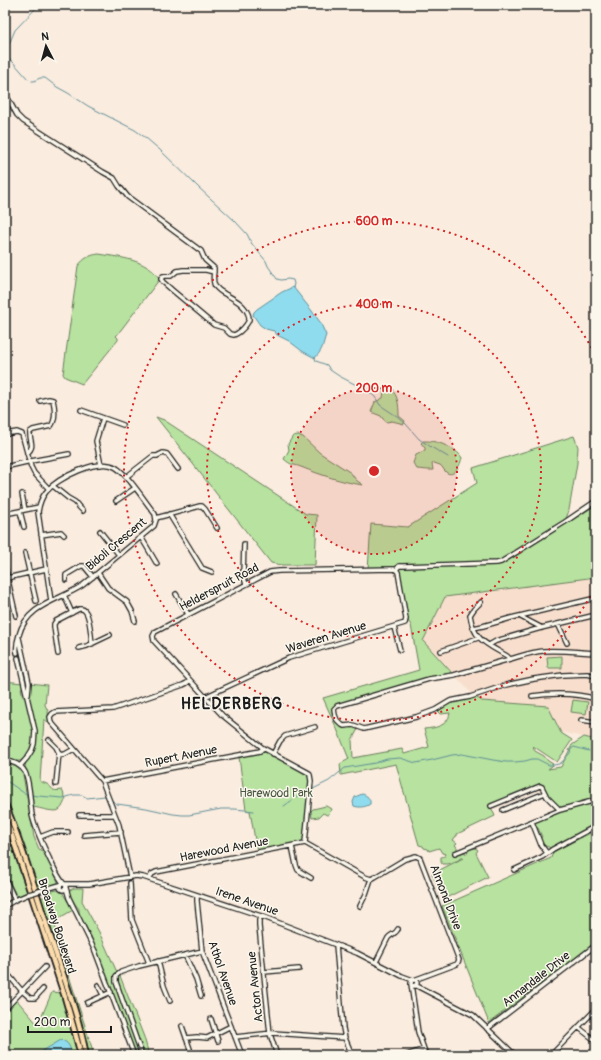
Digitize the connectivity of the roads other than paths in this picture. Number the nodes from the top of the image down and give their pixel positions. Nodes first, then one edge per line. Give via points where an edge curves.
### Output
1 (5, 93) edge
2 (214, 272) junction
3 (40, 402) dead end
4 (81, 410) dead end
5 (103, 418) junction
6 (5, 421) edge
7 (123, 425) dead end
8 (6, 434) edge
9 (27, 452) junction
10 (69, 454) dead end
11 (29, 462) junction
12 (101, 465) junction
13 (5, 467) edge
14 (178, 469) dead end
15 (126, 477) junction
16 (53, 486) junction
17 (134, 488) junction
18 (49, 489) junction
19 (22, 494) dead end
20 (116, 501) dead end
21 (596, 501) edge
22 (39, 507) junction
23 (25, 510) junction
24 (20, 511) junction
25 (83, 511) dead end
26 (5, 514) edge
27 (169, 514) junction
28 (156, 518) junction
29 (24, 527) dead end
30 (218, 528) dead end
31 (100, 531) dead end
32 (41, 535) junction
33 (64, 535) dead end
34 (141, 537) junction
35 (244, 544) dead end
36 (25, 553) dead end
37 (119, 555) junction
38 (157, 564) dead end
39 (5, 567) edge
40 (46, 569) junction
41 (396, 570) junction
42 (30, 572) junction
43 (212, 572) dead end
44 (98, 573) junction
45 (93, 577) junction
46 (8, 578) junction
47 (66, 580) dead end
48 (246, 584) junction
49 (176, 594) dead end
50 (64, 595) junction
51 (596, 598) edge
52 (36, 601) dead end
53 (51, 601) junction
54 (480, 602) dead end
55 (72, 613) junction
56 (188, 614) junction
57 (596, 615) edge
58 (16, 616) dead end
59 (521, 616) junction
60 (135, 621) dead end
61 (558, 624) junction
62 (394, 626) junction
63 (473, 628) junction
64 (542, 628) junction
65 (110, 635) dead end
66 (18, 636) junction
67 (478, 638) junction
68 (567, 643) dead end
69 (92, 644) junction
70 (489, 645) junction
71 (79, 648) dead end
72 (400, 650) dead end
73 (441, 650) dead end
74 (58, 654) dead end
75 (596, 654) edge
76 (510, 659) junction
77 (596, 676) edge
78 (190, 680) junction
79 (27, 689) junction
80 (532, 696) dead end
81 (205, 697) junction
82 (596, 699) edge
83 (581, 720) dead end
84 (596, 722) edge
85 (315, 727) dead end
86 (49, 740) dead end
87 (263, 748) junction
88 (74, 749) junction
89 (273, 754) junction
90 (59, 755) junction
91 (5, 761) edge
92 (20, 766) junction
93 (102, 782) junction
94 (56, 784) dead end
95 (545, 793) junction
96 (596, 800) edge
97 (5, 804) edge
98 (491, 806) dead end
99 (503, 810) dead end
100 (560, 810) junction
101 (79, 815) dead end
102 (115, 815) junction
103 (5, 819) edge
104 (532, 822) junction
105 (596, 826) edge
106 (68, 832) dead end
107 (121, 832) junction
108 (84, 835) dead end
109 (40, 837) junction
110 (305, 843) junction
111 (292, 846) junction
112 (544, 848) junction
113 (550, 850) junction
114 (455, 853) dead end
115 (547, 853) junction
116 (54, 867) junction
117 (514, 870) dead end
118 (57, 872) junction
119 (6, 877) edge
120 (130, 877) junction
121 (311, 878) dead end
122 (371, 878) junction
123 (149, 879) junction
124 (130, 883) dead end
125 (70, 885) junction
126 (76, 885) junction
127 (63, 887) junction
128 (197, 895) junction
129 (17, 899) junction
130 (5, 906) edge
131 (360, 906) dead end
132 (261, 916) junction
133 (398, 929) dead end
134 (336, 945) junction
135 (596, 945) edge
136 (202, 951) junction
137 (185, 955) junction
138 (158, 961) junction
139 (376, 962) junction
140 (149, 963) junction
141 (45, 967) dead end
142 (299, 969) dead end
143 (5, 971) edge
144 (264, 972) junction
145 (414, 983) junction
146 (98, 985) dead end
147 (43, 989) dead end
148 (423, 990) junction
149 (22, 991) junction
150 (427, 991) junction
151 (111, 992) junction
152 (103, 995) junction
153 (414, 995) junction
154 (201, 996) dead end
155 (170, 1001) dead end
156 (87, 1003) dead end
157 (5, 1009) edge
158 (596, 1009) edge
159 (127, 1012) junction
160 (119, 1015) junction
161 (211, 1020) dead end
162 (182, 1026) dead end
163 (231, 1026) junction
164 (578, 1027) junction
165 (487, 1028) junction
166 (216, 1033) junction
167 (270, 1034) junction
168 (235, 1037) junction
169 (186, 1038) junction
170 (345, 1038) junction
171 (218, 1041) dead end
172 (596, 1041) edge
173 (424, 1048) junction
174 (190, 1049) dead end
175 (81, 1055) edge
176 (86, 1055) edge
177 (134, 1055) edge
178 (142, 1055) edge
179 (242, 1055) edge
180 (277, 1055) edge
181 (352, 1055) edge
182 (407, 1055) edge
183 (426, 1055) edge
184 (515, 1055) edge
185 (551, 1055) edge

1 - 2 street via 23,121 114,178 128,196 201,251 205,260 214,268
2 - 2 street via 216,287 244,307 249,318 243,328 234,335 214,325 161,279 179,270
3 - 9 street via 53,400 54,422 51,426 30,432 32,446
4 - 5 street
5 - 7 street
5 - 12 street via 96,441
6 - 8 street
8 - 9 street via 21,433
9 - 11 street
10 - 11 street
11 - 13 street
11 - 18 street via 34,473
12 - 15 street, Bidoli Crescent via 116,468
12 - 16 street via 70,475
14 - 15 street via 166,453 163,453 153,456
15 - 17 street, Bidoli Crescent
16 - 18 street
16 - 25 street via 76,502
17 - 20 street
17 - 28 street, Bidoli Crescent
18 - 22 street
19 - 23 street
21 - 41 street, Helderspruit Road via 501,562 399,566
22 - 23 street
22 - 32 street
23 - 24 street
24 - 26 street
24 - 29 street
27 - 28 street
27 - 30 street via 202,506
27 - 43 street via 202,568
28 - 34 street, Bidoli Crescent via 154,526
31 - 37 street
32 - 33 street via 61,532
32 - 40 street
34 - 37 street, Bidoli Crescent
34 - 38 street
35 - 48 street via 243,575
36 - 42 street
37 - 44 street, Bidoli Crescent
39 - 46 street
40 - 42 street
40 - 53 street
41 - 48 street, Helderspruit Road via 274,571
41 - 62 street, Waveren Avenue via 406,619 405,623
42 - 46 street
42 - 52 street
44 - 45 street, Bidoli Crescent
44 - 60 street via 108,588 127,602
45 - 47 street via 84,566 81,566 66,575
45 - 50 street, Bidoli Crescent
46 - 58 street
48 - 56 street, Helderspruit Road
49 - 56 street
50 - 53 street, Bidoli Crescent
50 - 55 street
51 - 59 street
53 - 66 street, Bidoli Crescent via 32,614 23,624
54 - 63 street via 470,617
55 - 69 street via 81,608 87,613
55 - 74 street via 54,624
56 - 78 street, Helderspruit Road via 155,632 153,639
57 - 61 street
59 - 63 street
59 - 64 street
61 - 64 street
61 - 68 street
62 - 72 street
62 - 81 street, Waveren Avenue via 289,658
63 - 67 street
64 - 70 street
65 - 69 street
66 - 66 street, Bidoli Crescent via 19,653 17,643
66 - 79 street via 29,683
67 - 70 street
67 - 73 street
69 - 71 street
70 - 76 street
75 - 76 street via 544,651
76 - 77 street via 337,706 334,709 335,715 344,726 364,729 416,717 450,701 506,685 563,675
78 - 81 street
78 - 88 street via 183,685 113,709 55,712 50,717 51,721
79 - 79 street via 21,672 20,658
79 - 92 street via 35,736 30,754
80 - 82 street via 569,694
81 - 87 street via 222,715
83 - 84 street
85 - 89 street via 285,736
86 - 90 street
87 - 89 street
87 - 93 street, Rupert Avenue via 260,751
88 - 90 street
88 - 93 street
89 - 110 street via 310,775
90 - 94 street
91 - 92 street
92 - 109 street via 26,775 32,815
93 - 102 street
95 - 98 street via 542,787 538,786
95 - 99 street
95 - 100 street
96 - 100 street
97 - 176 main road, Broadway Boulevard via 68,991
100 - 104 street
101 - 102 street
102 - 107 street
103 - 175 main road, Broadway Boulevard via 64,994
104 - 112 street
104 - 114 street
105 - 113 street
106 - 109 street via 53,832
107 - 108 street
107 - 120 street
109 - 116 street
110 - 111 street, Harewood Avenue
110 - 122 street
111 - 121 street via 298,870
111 - 123 street, Harewood Avenue via 156,872
112 - 113 street
112 - 115 street
113 - 115 street
115 - 117 street
116 - 118 street
116 - 127 street
118 - 125 street via 63,881
118 - 127 street
119 - 129 street
120 - 123 street, Irene Avenue
120 - 126 street, Irene Avenue
122 - 131 street
122 - 145 street, Almond Drive via 405,859 415,856 420,858 459,960 457,964 422,977
123 - 128 street, Irene Avenue
124 - 140 street via 132,920
125 - 126 street, Irene Avenue
125 - 127 street, Irene Avenue
126 - 127 street, Irene Avenue
127 - 129 street, bridge via 46,889
127 - 151 street via 95,950
128 - 132 street, Irene Avenue
128 - 136 street, Athol Avenue
129 - 130 street
132 - 134 street, Irene Avenue
132 - 144 street, Acton Avenue via 259,926
133 - 139 street via 389,935
134 - 139 street, Irene Avenue
134 - 170 street
135 - 165 street, Annandale Drive
136 - 137 street
136 - 163 street, Athol Avenue
137 - 138 street
137 - 154 street
138 - 140 street
138 - 155 street
139 - 145 street, Irene Avenue
140 - 159 street via 117,974 115,977
141 - 149 street
142 - 144 street
143 - 149 street
144 - 167 street, Acton Avenue
145 - 148 street, Irene Avenue
145 - 150 street, Irene Avenue
145 - 153 street
146 - 152 street
147 - 149 street via 33,999
148 - 150 street, Irene Avenue
148 - 153 street via 418,990
149 - 157 street
150 - 165 street, Irene Avenue via 471,1014
151 - 152 street
151 - 160 street
152 - 156 street
153 - 173 street via 418,1029
158 - 164 street
159 - 160 street
159 - 178 street
160 - 177 street
161 - 166 street
162 - 169 street
163 - 166 street
163 - 168 street, Athol Avenue
164 - 172 street
164 - 185 street
165 - 184 street, Irene Avenue
166 - 169 street via 207,1038
166 - 171 street
167 - 168 street
167 - 170 street
167 - 180 street, Acton Avenue
168 - 179 street, Athol Avenue
169 - 174 street
170 - 181 street
173 - 182 street
173 - 183 street

